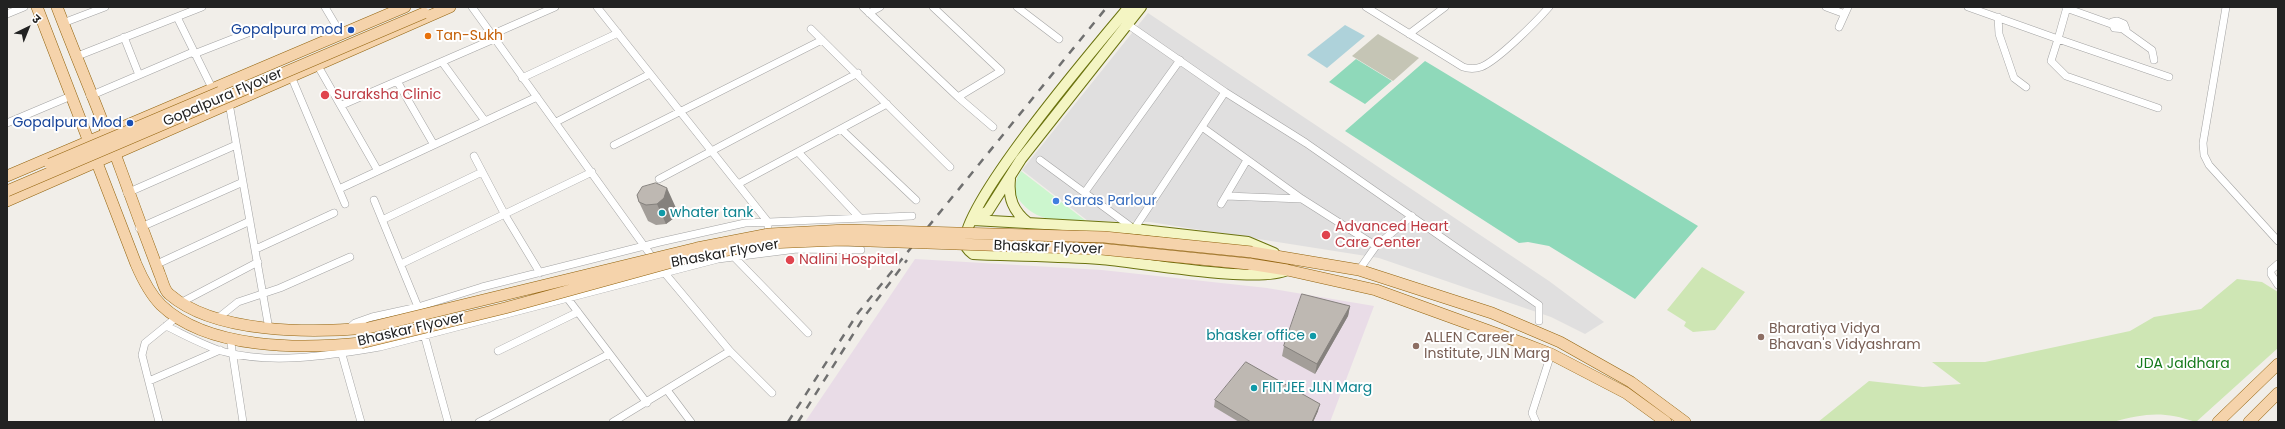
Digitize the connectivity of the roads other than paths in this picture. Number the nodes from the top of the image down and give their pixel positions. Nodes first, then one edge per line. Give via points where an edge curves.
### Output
1 (24, 7) edge
2 (37, 7) edge
3 (56, 7) edge
4 (106, 7) edge
5 (202, 7) edge
6 (325, 7) edge
7 (405, 7) edge
8 (439, 7) edge
9 (450, 7) edge
10 (472, 7) edge
11 (555, 7) edge
12 (597, 7) edge
13 (864, 7) edge
14 (880, 7) edge
15 (933, 7) edge
16 (1017, 7) edge
17 (1129, 7) edge
18 (1141, 7) edge
19 (1366, 7) edge
20 (1445, 7) edge
21 (1549, 7) edge
22 (1826, 7) edge
23 (1848, 7) edge
24 (1968, 7) edge
25 (2226, 7) edge
26 (2067, 8) edge
27 (1980, 9) edge
28 (423, 10) edge
29 (869, 13) junction
30 (7, 14) edge
31 (1845, 14) junction
32 (177, 17) junction
33 (1998, 18) junction
34 (62, 22) junction
35 (1127, 24) junction
36 (1839, 27) dead end
37 (258, 29) dead end
38 (812, 29) dead end
39 (618, 33) junction
40 (341, 34) junction
41 (1409, 34) junction
42 (124, 37) junction
43 (493, 37) junction
44 (1059, 39) dead end
45 (2058, 39) junction
46 (822, 40) junction
47 (194, 53) junction
48 (75, 57) junction
49 (1180, 60) junction
50 (2154, 60) dead end
51 (442, 62) junction
52 (318, 66) junction
53 (257, 70) junction
54 (650, 74) junction
55 (858, 74) junction
56 (138, 75) junction
57 (291, 76) junction
58 (2169, 77) dead end
59 (522, 78) junction
60 (397, 81) junction
61 (266, 87) junction
62 (2026, 87) dead end
63 (212, 88) junction
64 (1225, 92) junction
65 (71, 96) junction
66 (90, 96) junction
67 (537, 97) junction
68 (958, 97) junction
69 (228, 103) junction
70 (342, 104) junction
71 (888, 104) junction
72 (2158, 108) dead end
73 (680, 112) junction
74 (485, 121) junction
75 (556, 122) junction
76 (7, 123) edge
77 (1202, 126) junction
78 (993, 127) dead end
79 (841, 129) junction
80 (106, 133) junction
81 (88, 141) junction
82 (434, 145) junction
83 (614, 145) dead end
84 (236, 146) junction
85 (711, 150) junction
86 (798, 152) junction
87 (113, 153) junction
88 (474, 156) dead end
89 (1040, 160) dead end
90 (1247, 160) junction
91 (95, 161) junction
92 (950, 167) dead end
93 (378, 171) junction
94 (482, 172) junction
95 (592, 172) junction
96 (7, 176) edge
97 (1010, 177) junction
98 (659, 179) dead end
99 (243, 182) junction
100 (7, 183) edge
101 (738, 184) junction
102 (339, 189) junction
103 (7, 191) edge
104 (127, 192) junction
105 (1085, 192) junction
106 (1226, 196) junction
107 (1302, 199) junction
108 (374, 200) dead end
109 (916, 200) dead end
110 (7, 201) edge
111 (345, 204) dead end
112 (1221, 204) dead end
113 (334, 213) dead end
114 (505, 215) junction
115 (912, 216) dead end
116 (1412, 216) junction
117 (859, 217) junction
118 (382, 220) junction
119 (973, 220) junction
120 (250, 221) junction
121 (768, 222) junction
122 (1029, 224) junction
123 (139, 228) junction
124 (1134, 229) junction
125 (2278, 241) edge
126 (644, 246) junction
127 (1376, 246) junction
128 (256, 249) junction
129 (861, 250) dead end
130 (768, 252) junction
131 (1281, 256) junction
132 (350, 257) dead end
133 (734, 257) junction
134 (258, 262) junction
135 (401, 264) junction
136 (2278, 264) edge
137 (155, 265) junction
138 (1287, 270) junction
139 (1359, 270) junction
140 (540, 273) junction
141 (665, 273) junction
142 (2278, 285) edge
143 (263, 294) junction
144 (568, 298) junction
145 (182, 302) junction
146 (418, 307) junction
147 (578, 312) junction
148 (177, 317) junction
149 (218, 318) junction
150 (1539, 320) dead end
151 (166, 326) junction
152 (269, 329) junction
153 (346, 331) junction
154 (808, 333) dead end
155 (424, 334) junction
156 (230, 337) junction
157 (220, 350) junction
158 (340, 350) junction
159 (498, 351) dead end
160 (730, 351) junction
161 (233, 354) junction
162 (609, 354) junction
163 (1551, 354) junction
164 (2278, 364) edge
165 (148, 381) junction
166 (1628, 388) junction
167 (667, 390) junction
168 (772, 393) dead end
169 (2278, 393) edge
170 (647, 403) junction
171 (159, 422) edge
172 (243, 422) edge
173 (361, 422) edge
174 (448, 422) edge
175 (479, 422) edge
176 (613, 422) edge
177 (691, 422) edge
178 (1536, 422) edge
179 (1666, 422) edge
180 (1685, 422) edge
181 (2218, 422) edge
182 (2250, 422) edge

1 - 30 street
2 - 65 main road, Bhaskar Flyover
3 - 34 main road, Bhaskar Flyover
4 - 34 street
5 - 32 street
6 - 40 street
7 - 40 main road
8 - 28 main road, Gopalpura Flyover
9 - 52 main road
10 - 43 street
11 - 43 street
12 - 39 street
13 - 29 street
14 - 29 street
15 - 68 street via 1001,72
16 - 44 street
17 - 119 street via 1012,156 976,209
18 - 35 street
19 - 41 street
20 - 41 street
21 - 41 street via 1537,21 1480,68 1463,67
22 - 31 street
23 - 31 street
24 - 27 street
25 - 125 street via 2208,104 2204,155 2209,166
26 - 45 street
26 - 50 street via 2124,30 2152,50
27 - 33 street
28 - 100 main road, Gopalpura Flyover, bridge via 123,132
28 - 103 main road, Gopalpura Flyover, bridge
29 - 68 street
31 - 36 street
32 - 42 street
32 - 47 street
33 - 45 street
33 - 62 street via 1999,34 2014,78
34 - 48 main road, Bhaskar Flyover
35 - 49 street
35 - 97 street via 1044,128
37 - 47 street
38 - 46 street
39 - 54 street
39 - 59 street
40 - 53 main road
42 - 48 street
42 - 56 street
43 - 51 street
43 - 59 street
45 - 58 street
45 - 72 street via 2051,60 2066,76
46 - 55 street
46 - 73 street
47 - 56 street
47 - 63 street
48 - 66 main road, Bhaskar Flyover
49 - 64 street
49 - 105 street
51 - 60 street
51 - 74 street
52 - 57 main road
52 - 70 street
53 - 61 main road
53 - 63 main road
54 - 73 street
54 - 75 street
55 - 71 street
55 - 85 street
56 - 66 street
57 - 61 main road
57 - 102 street
59 - 67 street
60 - 70 street
60 - 82 street
61 - 69 main road
63 - 80 main road
64 - 77 street
64 - 116 street via 1306,142
65 - 76 street
65 - 81 main road, Bhaskar Flyover
66 - 80 main road, Bhaskar Flyover
67 - 74 street
67 - 75 street
68 - 78 street
69 - 84 street
69 - 87 main road
70 - 93 street
71 - 79 street
71 - 92 street
73 - 83 street
73 - 85 street
74 - 82 street
75 - 95 street
77 - 90 street
77 - 124 street
79 - 86 street
79 - 109 street
80 - 81 main road
80 - 87 main road, Bhaskar Flyover
81 - 91 main road, Bhaskar Flyover
81 - 96 main road
82 - 93 street
84 - 99 street
84 - 104 street
85 - 98 street
85 - 101 street
86 - 101 street
86 - 117 street
87 - 91 main road
87 - 104 main road, Bhaskar Flyover
88 - 94 street
89 - 105 street
90 - 106 street
90 - 107 street
91 - 110 main road
91 - 148 main road, Bhaskar Flyover via 150,291 162,306
93 - 102 street
94 - 114 street
94 - 118 street
95 - 114 street
95 - 126 street
97 - 119 street via 988,211
97 - 122 street via 1009,197 1013,210
99 - 120 street
99 - 123 street
101 - 121 street
102 - 111 street
104 - 123 main road, Bhaskar Flyover
105 - 124 street
106 - 107 street
106 - 112 street
107 - 127 street
108 - 118 street
113 - 128 street
114 - 135 street
114 - 140 street
115 - 117 street
116 - 127 street
116 - 150 street via 1540,305
117 - 121 street
118 - 135 street
119 - 122 street
119 - 138 street via 965,240 967,249 973,254 1100,259 1239,274 1279,274
120 - 128 street
120 - 137 street
121 - 126 street via 745,224
121 - 130 street
122 - 124 street
123 - 137 main road, Bhaskar Flyover
124 - 131 street via 1248,242
126 - 140 street
126 - 141 street
127 - 139 street
128 - 134 street
129 - 130 street via 797,249
130 - 133 street
131 - 139 main road, Bhaskar Flyover
131 - 153 main road, Bhaskar Flyover, bridge via 1104,237 846,230 769,234 697,248 508,296
132 - 143 street
133 - 141 street
133 - 154 street
134 - 143 street
134 - 145 street
135 - 146 street
136 - 142 street via 2270,270
137 - 145 main road, Bhaskar Flyover via 168,293
138 - 158 main road, Bhaskar Flyover, bridge via 1101,249 841,240 768,243 694,256
138 - 163 main road, Bhaskar Flyover via 1390,295
139 - 166 main road, Bhaskar Flyover via 1492,313 1560,342
140 - 146 street
141 - 144 street
141 - 160 street
143 - 149 street via 231,306
143 - 152 street
144 - 147 street
144 - 155 street
145 - 149 main road, Bhaskar Flyover
146 - 153 street via 372,317 355,323
147 - 159 street
147 - 162 street
148 - 151 street
148 - 156 main road, Bhaskar Flyover via 194,326
149 - 152 main road, Bhaskar Flyover
151 - 157 street
151 - 165 street via 145,343 142,349
152 - 153 main road, Bhaskar Flyover
155 - 158 street via 380,347
155 - 174 street
156 - 158 main road, Bhaskar Flyover via 282,346
156 - 161 street
157 - 161 street
157 - 165 street
158 - 161 street via 282,356
158 - 173 street
160 - 167 street
160 - 168 street
161 - 172 street
162 - 170 street
162 - 175 street
163 - 166 main road, Bhaskar Flyover
163 - 178 street via 1532,413
164 - 181 main road
165 - 171 street
166 - 179 main road
166 - 180 main road
167 - 170 street
167 - 177 street
169 - 182 main road
170 - 176 street

